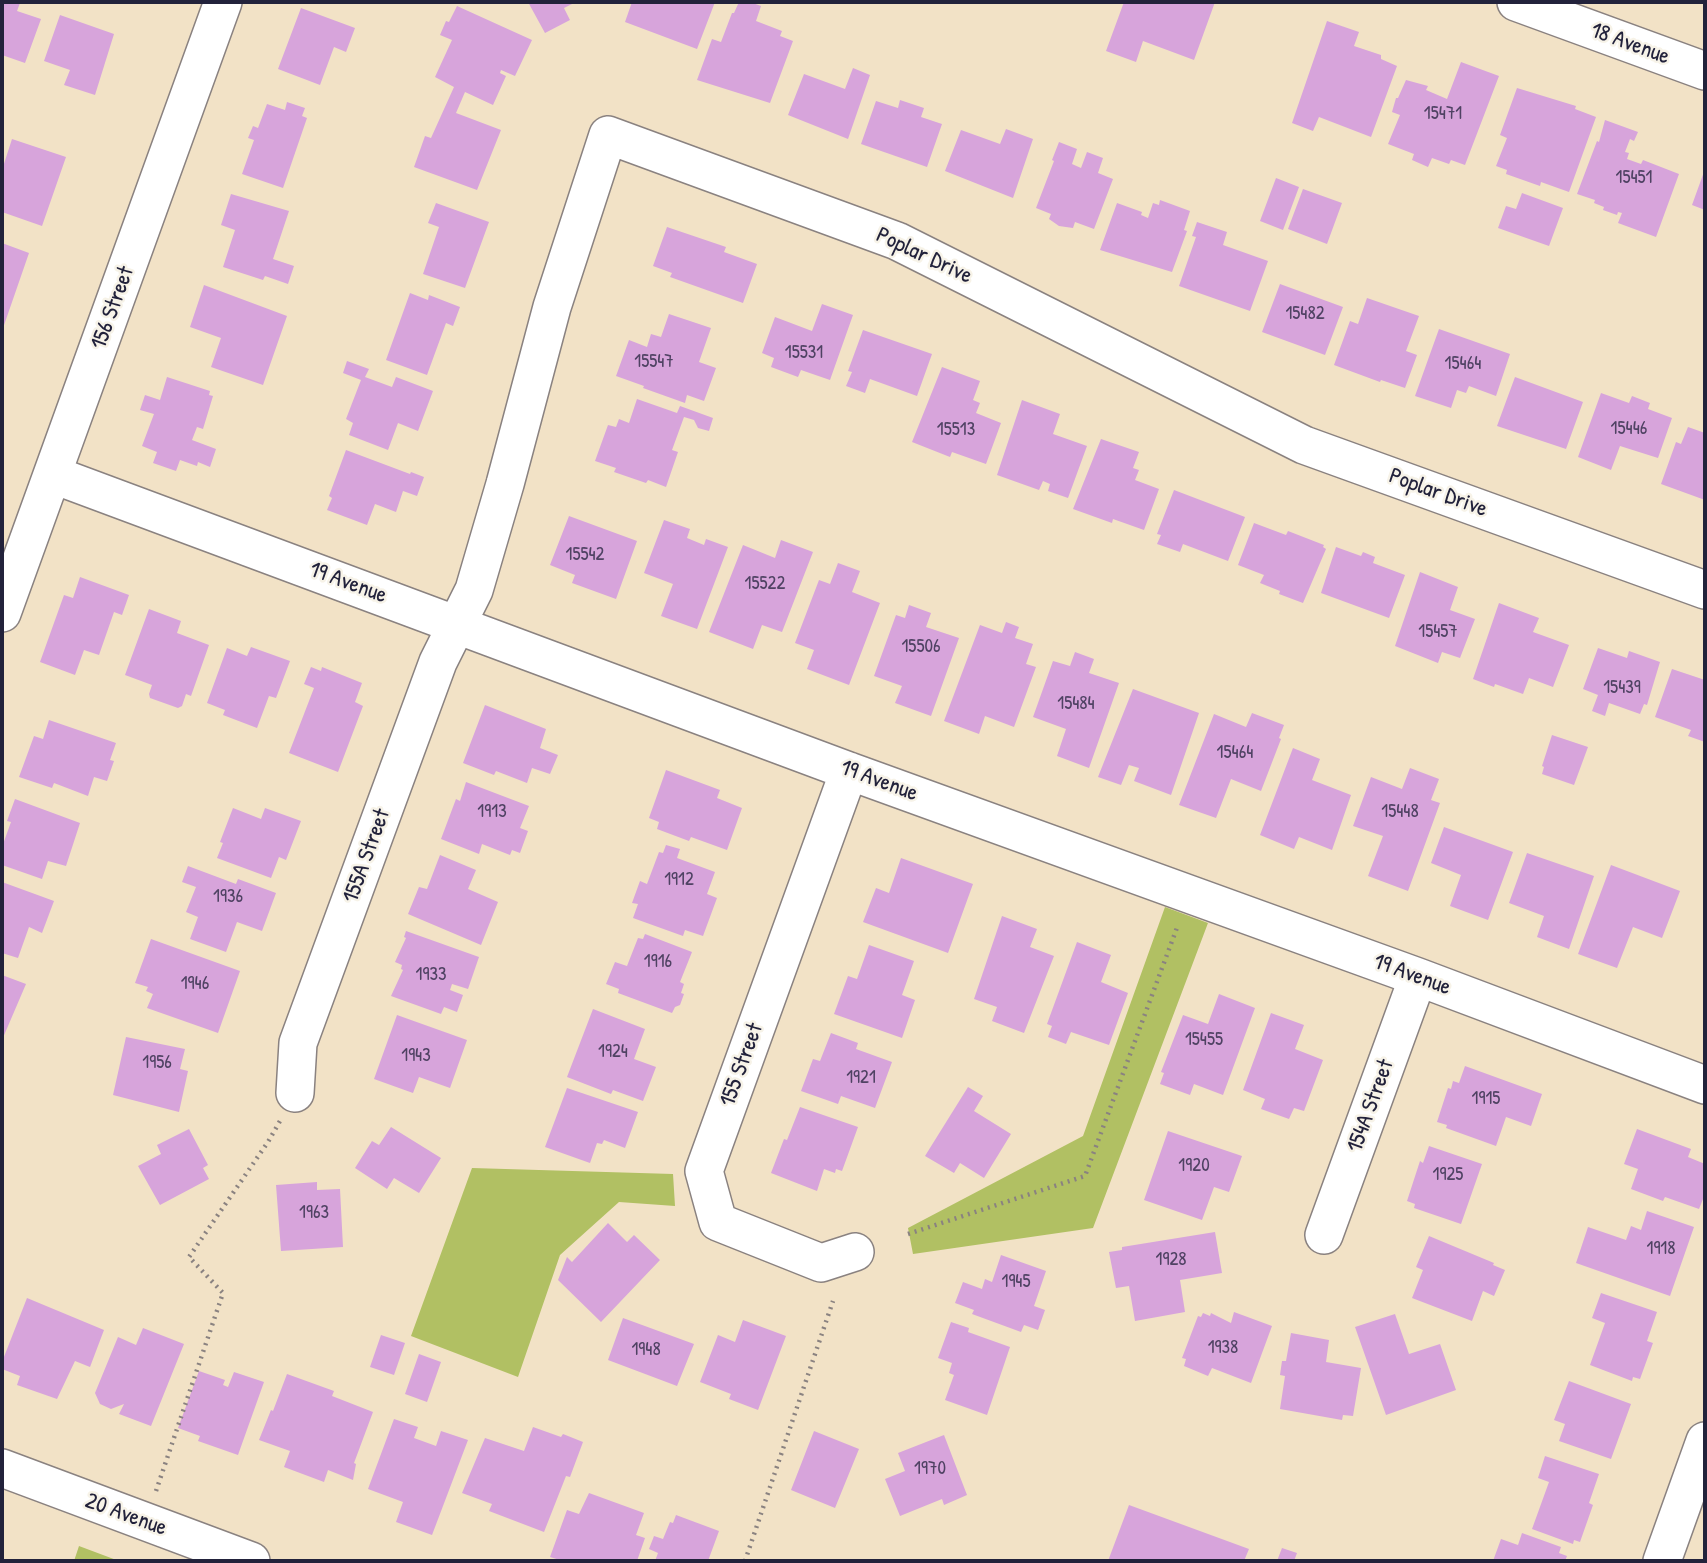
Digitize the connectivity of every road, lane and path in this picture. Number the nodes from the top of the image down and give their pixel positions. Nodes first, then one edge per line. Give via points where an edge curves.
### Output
1 (223, 2) edge
2 (1516, 2) edge
3 (1705, 71) edge
4 (54, 475) junction
5 (1705, 590) edge
6 (2, 613) edge
7 (457, 624) junction
8 (849, 771) junction
9 (1181, 917) dead end
10 (1418, 977) junction
11 (1705, 1084) edge
12 (295, 1093) joint
13 (908, 1234) dead end
14 (1324, 1235) dead end
15 (855, 1252) dead end
16 (834, 1301) dead end
17 (1705, 1441) edge
18 (2, 1468) edge
19 (153, 1498) dead end
20 (251, 1561) edge
21 (745, 1561) edge
22 (1662, 1561) edge

1 - 4 street, 156 Street
2 - 3 street, 18 Avenue
4 - 6 street, 156 Street
4 - 7 street, 19 Avenue
5 - 7 street, Poplar Drive via 1304,444 897,241 608,135 552,307 474,590
7 - 8 street, 19 Avenue
7 - 12 street, 155A Street via 438,662 298,1043
8 - 10 street, 19 Avenue
8 - 15 street, 155 Street via 704,1171 718,1222 821,1263
9 - 13 path via 1085,1176
10 - 11 street, 19 Avenue
10 - 14 street, 154A Street
12 - 19 path via 268,1142 189,1257 223,1293
16 - 21 path
17 - 22 street
18 - 20 street, 20 Avenue

